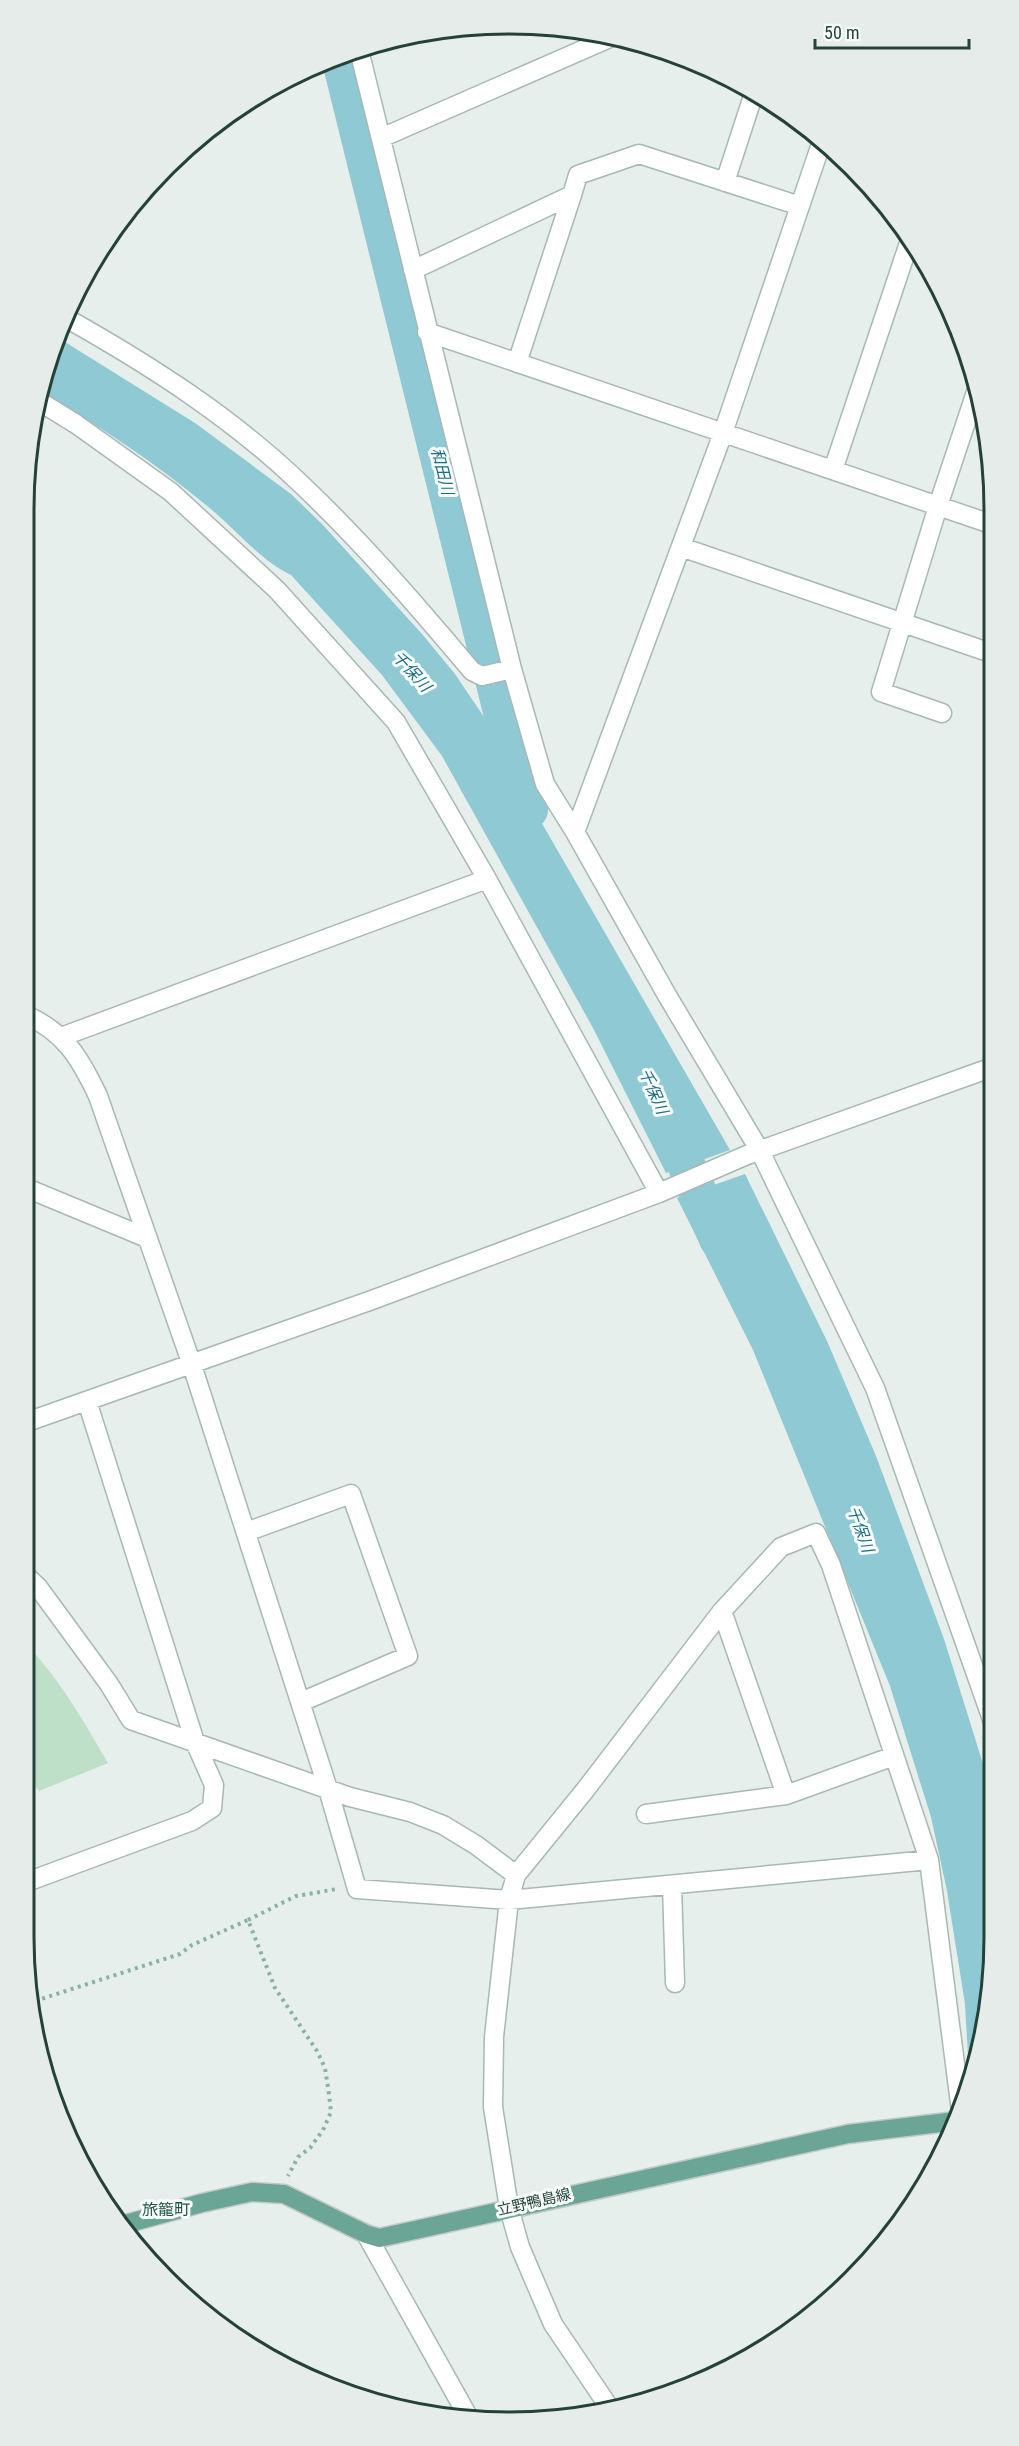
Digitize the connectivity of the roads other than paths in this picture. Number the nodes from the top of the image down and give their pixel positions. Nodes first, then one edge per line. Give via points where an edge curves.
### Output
1 (592, 42) edge
2 (361, 59) edge
3 (751, 101) edge
4 (381, 138) junction
5 (819, 149) edge
6 (725, 182) junction
7 (572, 195) junction
8 (800, 206) junction
9 (907, 250) edge
10 (413, 270) junction
11 (73, 322) edge
12 (427, 332) junction
13 (518, 363) junction
14 (972, 404) edge
15 (47, 406) edge
16 (723, 433) junction
17 (833, 470) junction
18 (938, 506) junction
19 (984, 522) edge
20 (681, 547) junction
21 (903, 622) junction
22 (984, 650) edge
23 (508, 670) junction
24 (942, 713) dead end
25 (575, 832) junction
26 (487, 879) junction
27 (34, 1020) edge
28 (61, 1037) junction
29 (984, 1069) edge
30 (754, 1153) junction
31 (34, 1191) edge
32 (663, 1191) junction
33 (147, 1238) junction
34 (192, 1365) junction
35 (87, 1401) junction
36 (34, 1420) edge
37 (246, 1532) junction
38 (34, 1583) edge
39 (722, 1611) junction
40 (984, 1697) edge
41 (301, 1702) junction
42 (195, 1742) junction
43 (894, 1756) junction
44 (328, 1789) junction
45 (786, 1795) junction
46 (646, 1814) dead end
47 (929, 1860) junction
48 (516, 1875) junction
49 (34, 1879) edge
50 (672, 1885) junction
51 (509, 1900) junction
52 (675, 1983) dead end
53 (958, 2091) edge
54 (946, 2122) edge
55 (509, 2208) junction
56 (133, 2226) edge
57 (366, 2234) junction
58 (605, 2401) edge
59 (465, 2409) edge

1 - 4 street
2 - 4 street
3 - 6 street
4 - 10 street
5 - 8 street
6 - 7 street via 639,154 578,176
6 - 8 street
7 - 10 street
7 - 13 street
8 - 16 street
9 - 17 street
10 - 12 street
11 - 23 street via 132,355 228,422 302,484 388,572 472,671 482,676
12 - 13 street
12 - 23 street
13 - 16 street
14 - 18 street
15 - 26 street via 171,492 277,590 396,722
16 - 17 street
16 - 20 street
17 - 18 street
18 - 19 street
18 - 21 street
20 - 21 street
20 - 25 street
21 - 22 street
21 - 24 street via 880,693
23 - 25 street via 545,784
25 - 30 street
26 - 28 street
26 - 32 street
27 - 28 street
28 - 33 street via 81,1059 99,1096
29 - 30 street
30 - 32 street
30 - 40 street via 875,1388
31 - 33 street
32 - 34 street
33 - 34 street
34 - 35 street
34 - 37 street
35 - 36 street
35 - 42 street
37 - 41 street
37 - 41 street via 351,1494 408,1656
38 - 42 street via 131,1720
39 - 43 street via 781,1547 816,1533 831,1565
39 - 45 street
39 - 48 street
41 - 44 street
42 - 44 street
42 - 49 street via 214,1785 212,1808 192,1821
43 - 45 street
43 - 47 street
44 - 48 street via 443,1825
44 - 51 street via 357,1889
45 - 46 street
47 - 50 street
47 - 53 street
48 - 51 street
50 - 51 street
50 - 52 street
51 - 55 street via 494,2037 493,2108
54 - 55 main road, 立野鴨島線 via 848,2134
55 - 57 main road, 立野鴨島線 via 379,2238
55 - 58 street via 520,2247 553,2324
56 - 57 main road, 立野鴨島線 via 252,2192 284,2194
57 - 59 street

